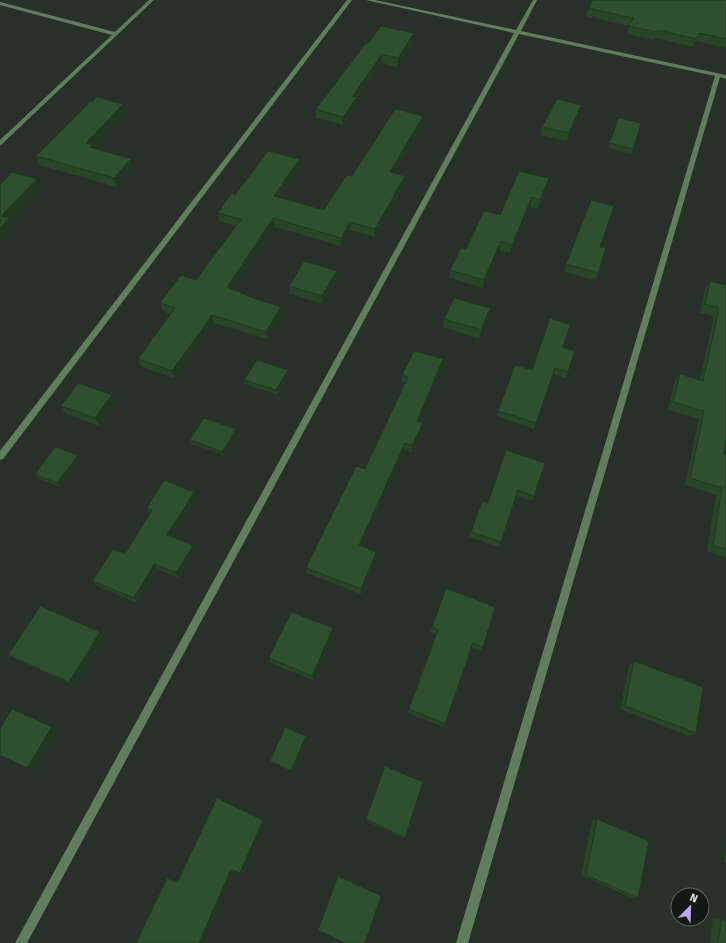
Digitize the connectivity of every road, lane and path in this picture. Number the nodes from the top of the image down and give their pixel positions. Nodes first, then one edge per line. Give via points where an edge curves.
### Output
1 (152, 0) edge
2 (350, 0) edge
3 (368, 0) edge
4 (535, 0) edge
5 (0, 3) edge
6 (516, 32) junction
7 (116, 34) junction
8 (722, 76) edge
9 (0, 143) edge
10 (0, 457) edge
11 (21, 943) edge
12 (462, 943) edge

1 - 7 street
2 - 10 street
3 - 6 street
4 - 6 street
5 - 7 street
6 - 8 street
6 - 11 street
7 - 9 street
8 - 12 street

